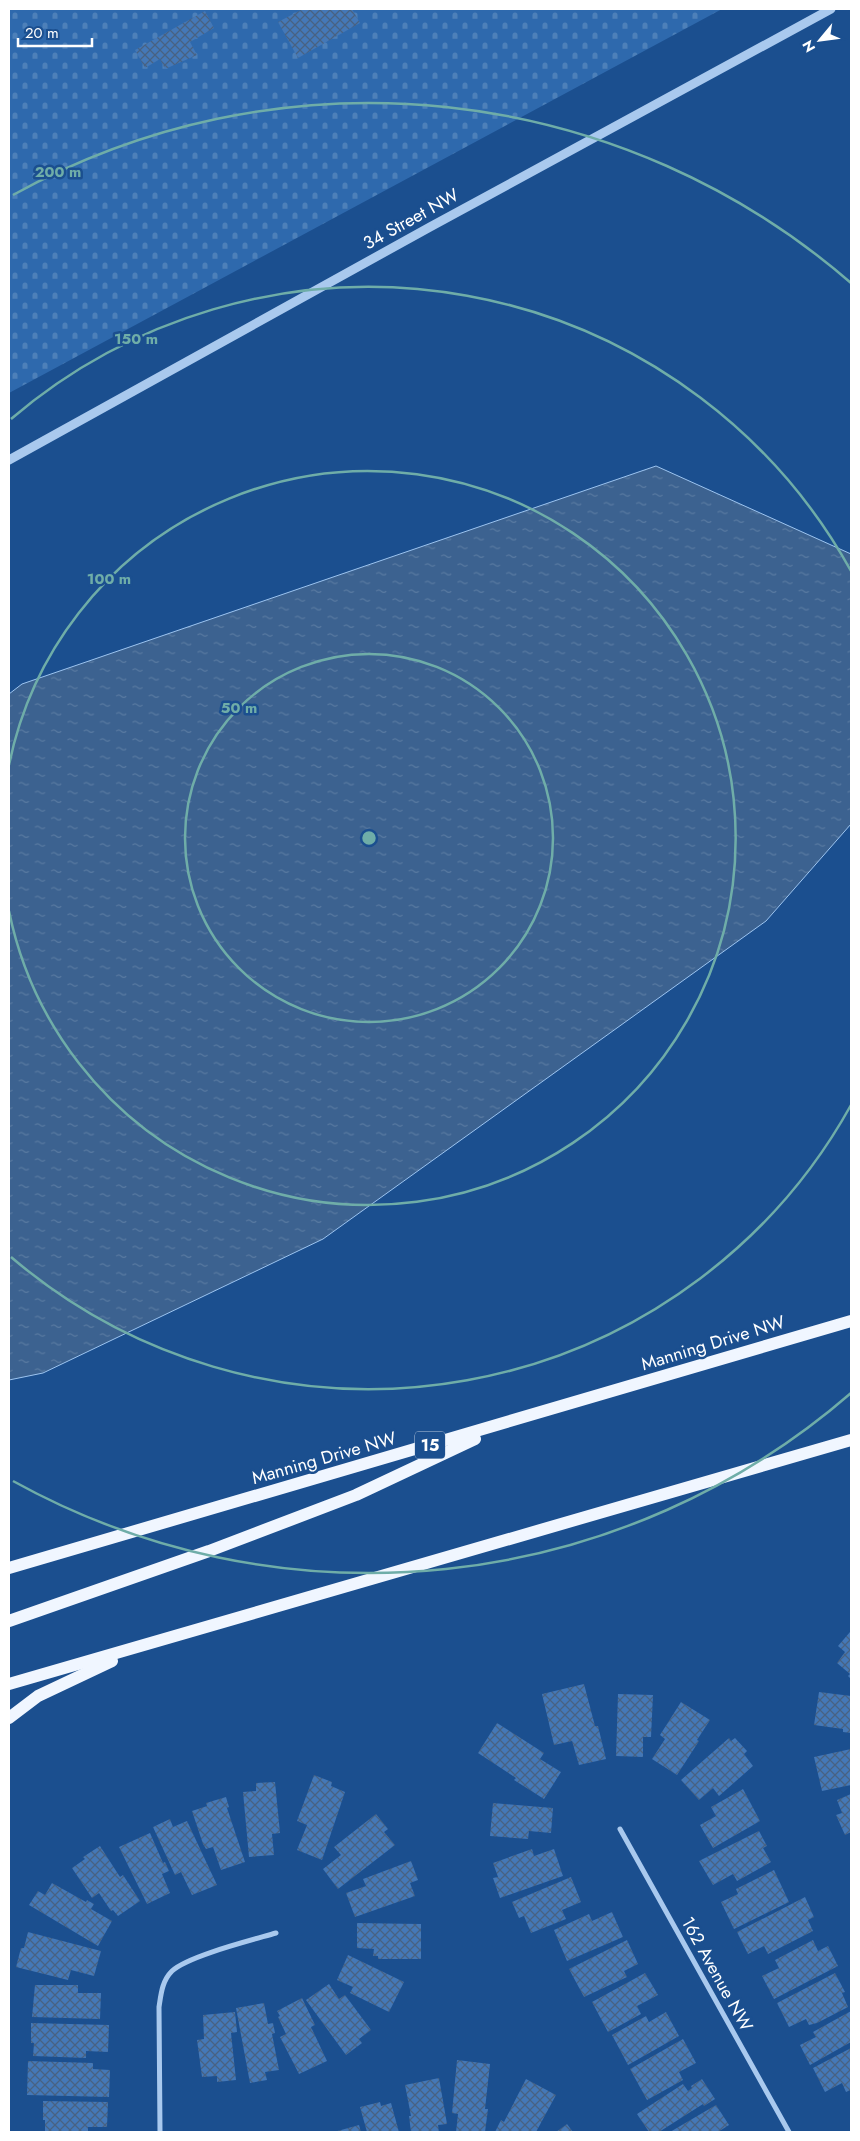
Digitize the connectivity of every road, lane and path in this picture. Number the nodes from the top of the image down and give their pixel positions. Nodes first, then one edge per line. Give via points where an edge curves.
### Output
1 (830, 9) edge
2 (9, 460) edge
3 (851, 1321) edge
4 (511, 1422) junction
5 (851, 1440) edge
6 (9, 1568) edge
7 (9, 1620) edge
8 (146, 1645) junction
9 (9, 1684) edge
10 (9, 1718) edge
11 (620, 1829) dead end
12 (276, 1933) dead end
13 (160, 2132) edge
14 (789, 2132) edge

1 - 2 street, 34 Street NW
3 - 4 main road, Manning Drive NW / 15
4 - 6 main road, Manning Drive NW / 15
4 - 7 main road via 347,1499
5 - 8 main road
8 - 9 main road
8 - 10 main road via 38,1696
11 - 14 street, 162 Avenue NW
12 - 13 street via 199,1958 172,1970 165,1979 159,2006

